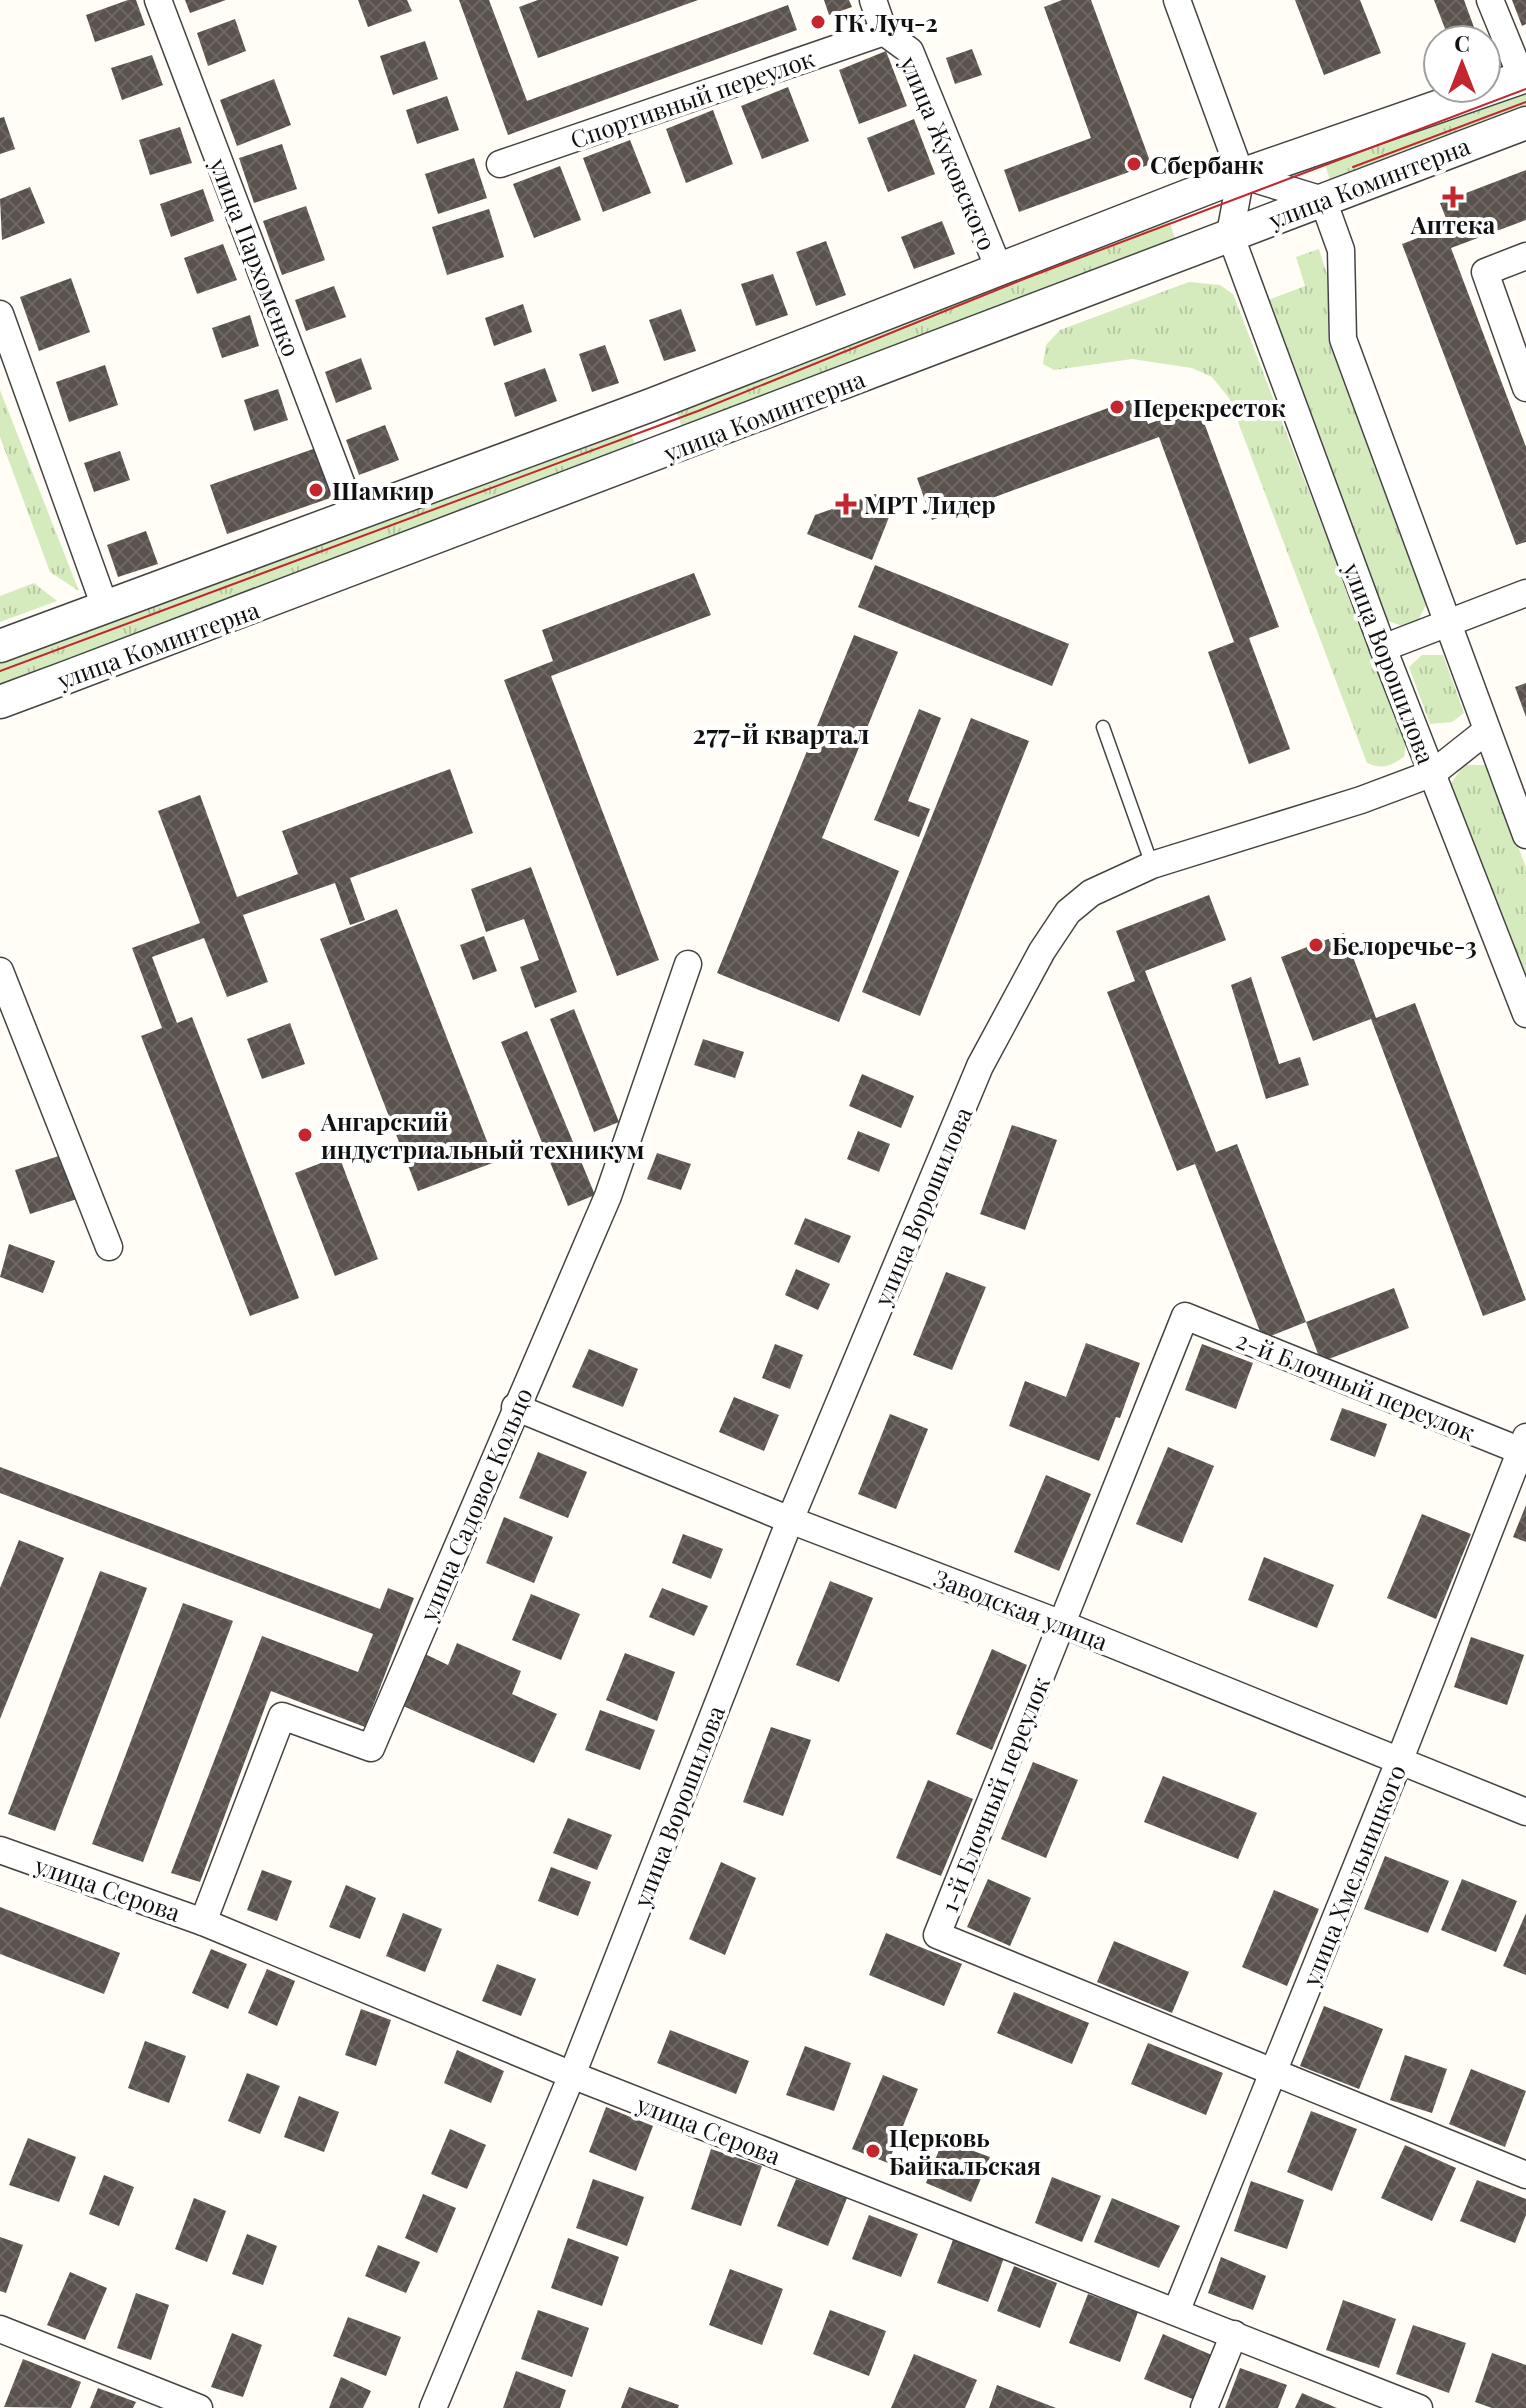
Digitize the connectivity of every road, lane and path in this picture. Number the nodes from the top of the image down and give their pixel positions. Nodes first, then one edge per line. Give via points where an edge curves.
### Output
1 (158, 0) edge
2 (873, 0) edge
3 (1177, 0) edge
4 (1490, 0) edge
5 (884, 32) junction
6 (1524, 77) edge
7 (1526, 123) edge
8 (500, 164) dead end
9 (1241, 175) junction
10 (1323, 200) junction
11 (1230, 234) junction
12 (1526, 256) edge
13 (999, 269) junction
14 (0, 314) edge
15 (1521, 357) edge
16 (1526, 388) edge
17 (651, 405) junction
18 (668, 452) junction
19 (353, 514) junction
20 (1526, 593) edge
21 (105, 607) junction
22 (1450, 624) junction
23 (0, 646) edge
24 (1383, 648) junction
25 (0, 702) edge
26 (1103, 727) dead end
27 (1486, 731) junction
28 (1433, 773) junction
29 (1526, 835) edge
30 (1152, 865) junction
31 (688, 964) dead end
32 (0, 971) edge
33 (1526, 1014) edge
34 (9, 1026) edge
35 (109, 1247) dead end
36 (1185, 1316) joint
37 (515, 1407) junction
38 (1524, 1447) edge
39 (790, 1520) junction
40 (1062, 1624) junction
41 (1400, 1759) junction
42 (1526, 1812) edge
43 (0, 1850) edge
44 (203, 1922) junction
45 (1274, 2071) junction
46 (572, 2075) junction
47 (1526, 2175) edge
48 (1176, 2312) junction
49 (0, 2329) edge
50 (1234, 2334) junction
51 (199, 2408) edge
52 (433, 2408) edge
53 (1204, 2408) edge
54 (1419, 2408) edge

1 - 19 street, улица Пархоменко
2 - 5 street, улица Жуковского
3 - 9 street
4 - 6 street
5 - 8 street, Спортивный переулок
5 - 13 street, улица Жуковского via 910,51
6 - 9 street, улица Коминтерна
7 - 10 street, улица Коминтерна
9 - 10 street
9 - 11 street
9 - 13 street, улица Коминтерна
10 - 11 street, улица Коминтерна
10 - 22 street via 1341,250 1343,339
11 - 18 street, улица Коминтерна
11 - 24 street, улица Ворошилова
12 - 15 street via 1485,272
13 - 17 street, улица Коминтерна
14 - 21 street
15 - 16 street
17 - 18 street
17 - 19 street, улица Коминтерна
18 - 25 street, улица Коминтерна
19 - 21 street, улица Коминтерна
20 - 22 street
21 - 23 street, улица Коминтерна
22 - 24 street
22 - 27 street
24 - 28 street, улица Ворошилова
26 - 30 lane
27 - 28 street
27 - 29 street
28 - 30 street, улица Ворошилова
28 - 33 street
30 - 39 street, улица Ворошилова via 1091,893 1068,912 1042,951 980,1066
31 - 37 street, улица Садовое Кольцо via 608,1196
32 - 34 street
34 - 35 street
36 - 38 street, 2-й Блочный переулок
36 - 40 street, 1-й Блочный переулок
37 - 39 street, Заводская улица
37 - 44 street, улица Садовое Кольцо via 371,1748 282,1716
38 - 41 street, улица Хмельницкого
39 - 40 street, Заводская улица
39 - 46 street, улица Ворошилова
40 - 41 street, Заводская улица
40 - 45 street, 1-й Блочный переулок via 937,1935
41 - 42 street, Заводская улица
41 - 45 street, улица Хмельницкого
43 - 44 street, улица Серова
44 - 46 street, улица Серова
45 - 47 street
45 - 48 street, улица Хмельницкого
46 - 48 street, улица Серова
46 - 52 street, улица Ворошилова
48 - 50 street, улица Серова
49 - 51 street
50 - 53 street
50 - 54 street, улица Серова

